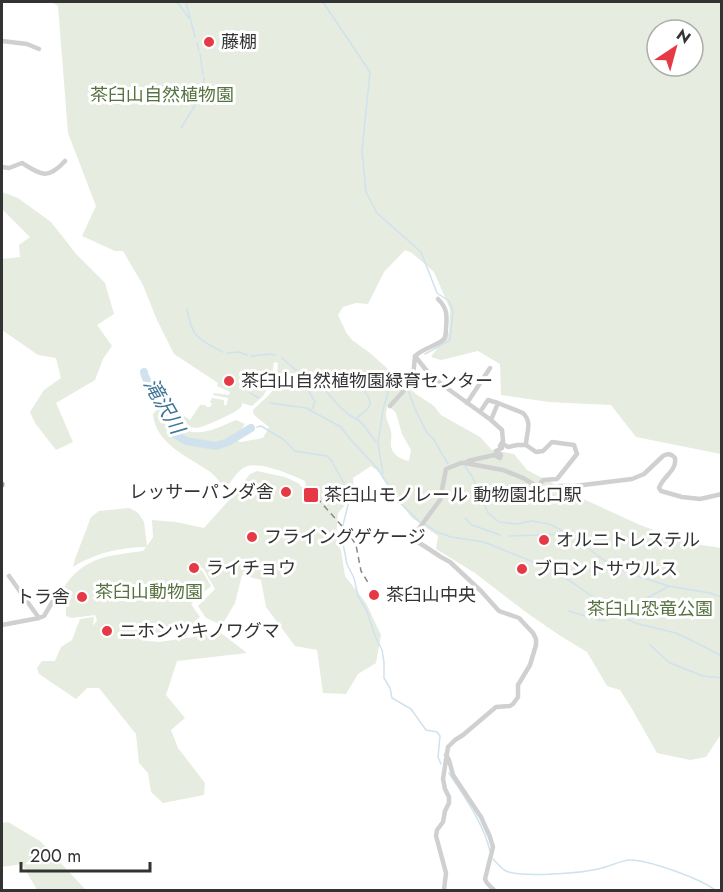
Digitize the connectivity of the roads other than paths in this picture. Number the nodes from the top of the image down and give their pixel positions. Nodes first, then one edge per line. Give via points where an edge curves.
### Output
1 (2, 41) edge
2 (39, 50) dead end
3 (65, 161) dead end
4 (2, 167) edge
5 (438, 299) dead end
6 (415, 356) junction
7 (490, 368) dead end
8 (467, 403) junction
9 (498, 403) junction
10 (390, 406) dead end
11 (480, 412) junction
12 (491, 420) junction
13 (502, 443) junction
14 (526, 445) junction
15 (465, 463) junction
16 (538, 487) junction
17 (722, 494) edge
18 (9, 576) dead end
19 (54, 599) dead end
20 (39, 618) junction
21 (2, 625) edge
22 (446, 754) junction
23 (444, 891) edge
24 (495, 891) edge

1 - 2 street
3 - 4 street via 49,174 22,163
5 - 6 street via 447,311 446,335
6 - 8 street via 430,375
6 - 10 street via 413,378
7 - 8 street
8 - 11 street
9 - 11 street via 488,400
9 - 12 street
9 - 14 street via 526,416
11 - 12 street
12 - 13 street via 502,430
13 - 14 street via 508,447
13 - 15 street via 496,451 500,458 494,455
14 - 16 street via 536,452 552,442 574,445 576,450 577,454 557,479 543,480
15 - 16 street via 503,470
15 - 22 street via 446,469 440,500 412,538 450,562 499,611 519,618 533,633 536,645 513,704 496,707 451,743
16 - 17 street via 545,491 632,479 644,474 666,454 673,455 676,463 661,483 661,492 700,499
18 - 20 street
19 - 20 street
20 - 21 street
22 - 23 street via 443,779 449,803 436,836 446,873
22 - 24 street via 453,775 490,837 493,847 485,879

